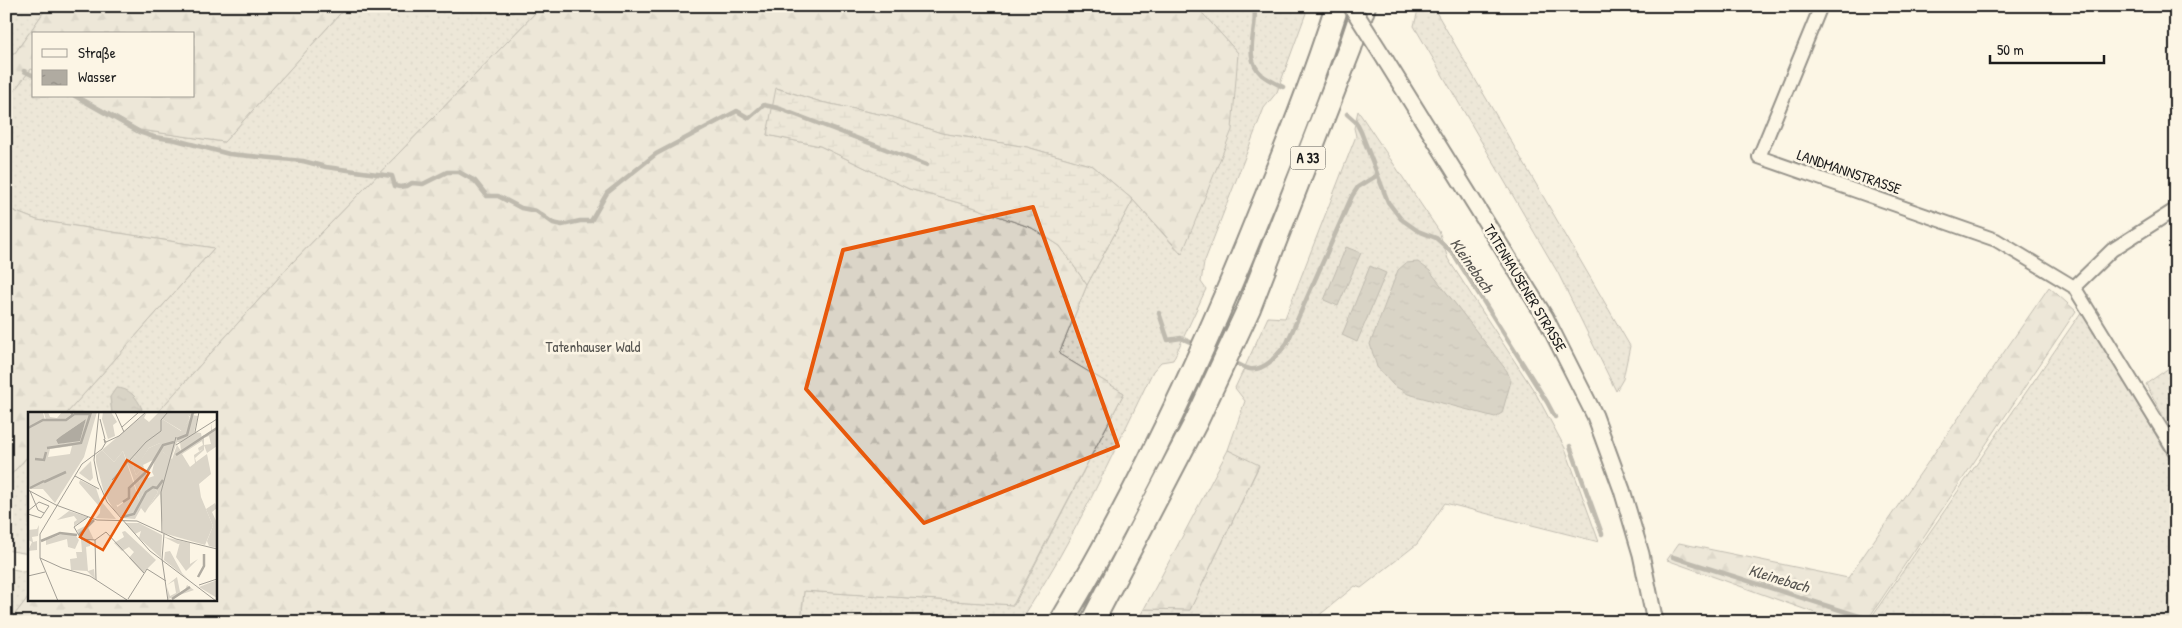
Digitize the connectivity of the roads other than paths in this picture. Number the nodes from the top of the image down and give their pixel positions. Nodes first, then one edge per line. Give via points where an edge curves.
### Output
1 (1337, 6) edge
2 (1351, 6) edge
3 (1364, 6) edge
4 (1821, 6) edge
5 (2176, 209) edge
6 (2074, 287) junction
7 (2176, 453) edge
8 (1061, 622) edge
9 (1092, 622) edge
10 (1655, 622) edge

1 - 8 highway, A 33 via 1277,171 1226,296 1131,495
2 - 10 street, TATENHAUSENER STRASSE, bridge via 1545,317 1595,416 1622,490
3 - 9 highway, A 33 via 1249,308 1214,384
4 - 6 street, LANDMANNSTRASSE via 1759,157 1996,240
5 - 6 street via 2112,250
6 - 7 street, LANDMANNSTRASSE

